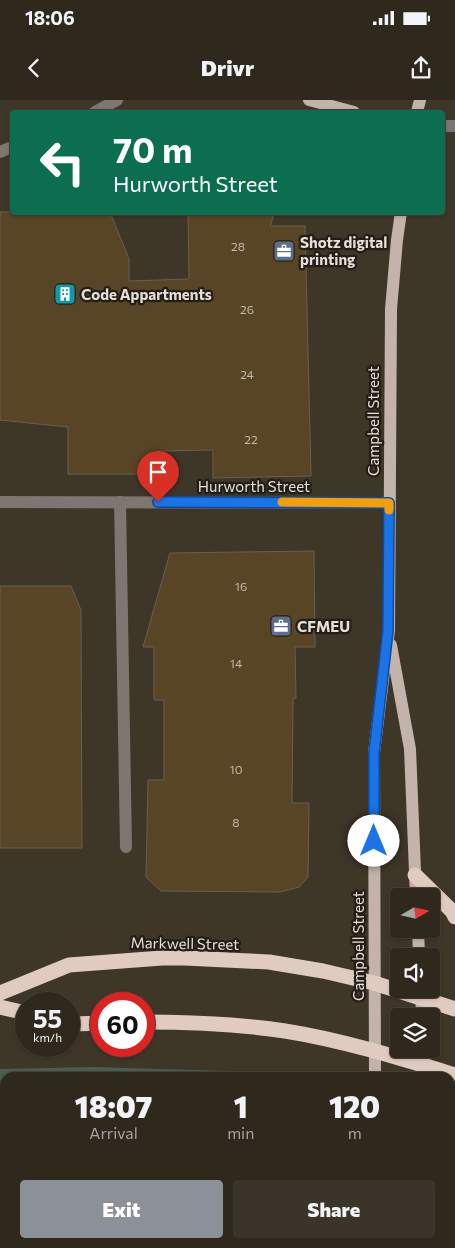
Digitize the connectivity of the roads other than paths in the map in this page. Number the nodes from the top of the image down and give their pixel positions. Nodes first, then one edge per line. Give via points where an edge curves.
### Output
1 (117, 100) edge
2 (309, 100) edge
3 (99, 110) edge
4 (346, 110) edge
5 (401, 215) edge
6 (0, 502) edge
7 (120, 502) junction
8 (389, 503) junction
9 (388, 630) junction
10 (126, 847) dead end
11 (415, 875) junction
12 (416, 888) edge
13 (455, 917) edge
14 (374, 983) junction
15 (390, 986) edge
16 (0, 993) edge
17 (432, 998) edge
18 (0, 1007) edge
19 (455, 1009) edge
20 (15, 1010) edge
21 (155, 1022) edge
22 (375, 1052) junction
23 (424, 1058) edge
24 (425, 1071) edge
25 (375, 1072) edge

1 - 3 street
2 - 4 main road
5 - 8 main road, Campbell Street via 391,309
6 - 7 street, Hurworth Street
7 - 8 street, Hurworth Street
7 - 10 street
8 - 9 main road, Campbell Street
9 - 11 main road, Campbell Street via 410,750
9 - 14 main road, Campbell Street via 374,753
11 - 12 main road, Campbell Street
11 - 13 highway
14 - 15 highway, Markwell Street
14 - 16 highway, Markwell Street via 269,962 162,958 69,965
14 - 22 main road, Campbell Street
17 - 19 highway, Markwell Street
18 - 20 highway
21 - 22 highway via 277,1030
22 - 24 highway
22 - 25 main road, Campbell Street
23 - 24 main road

